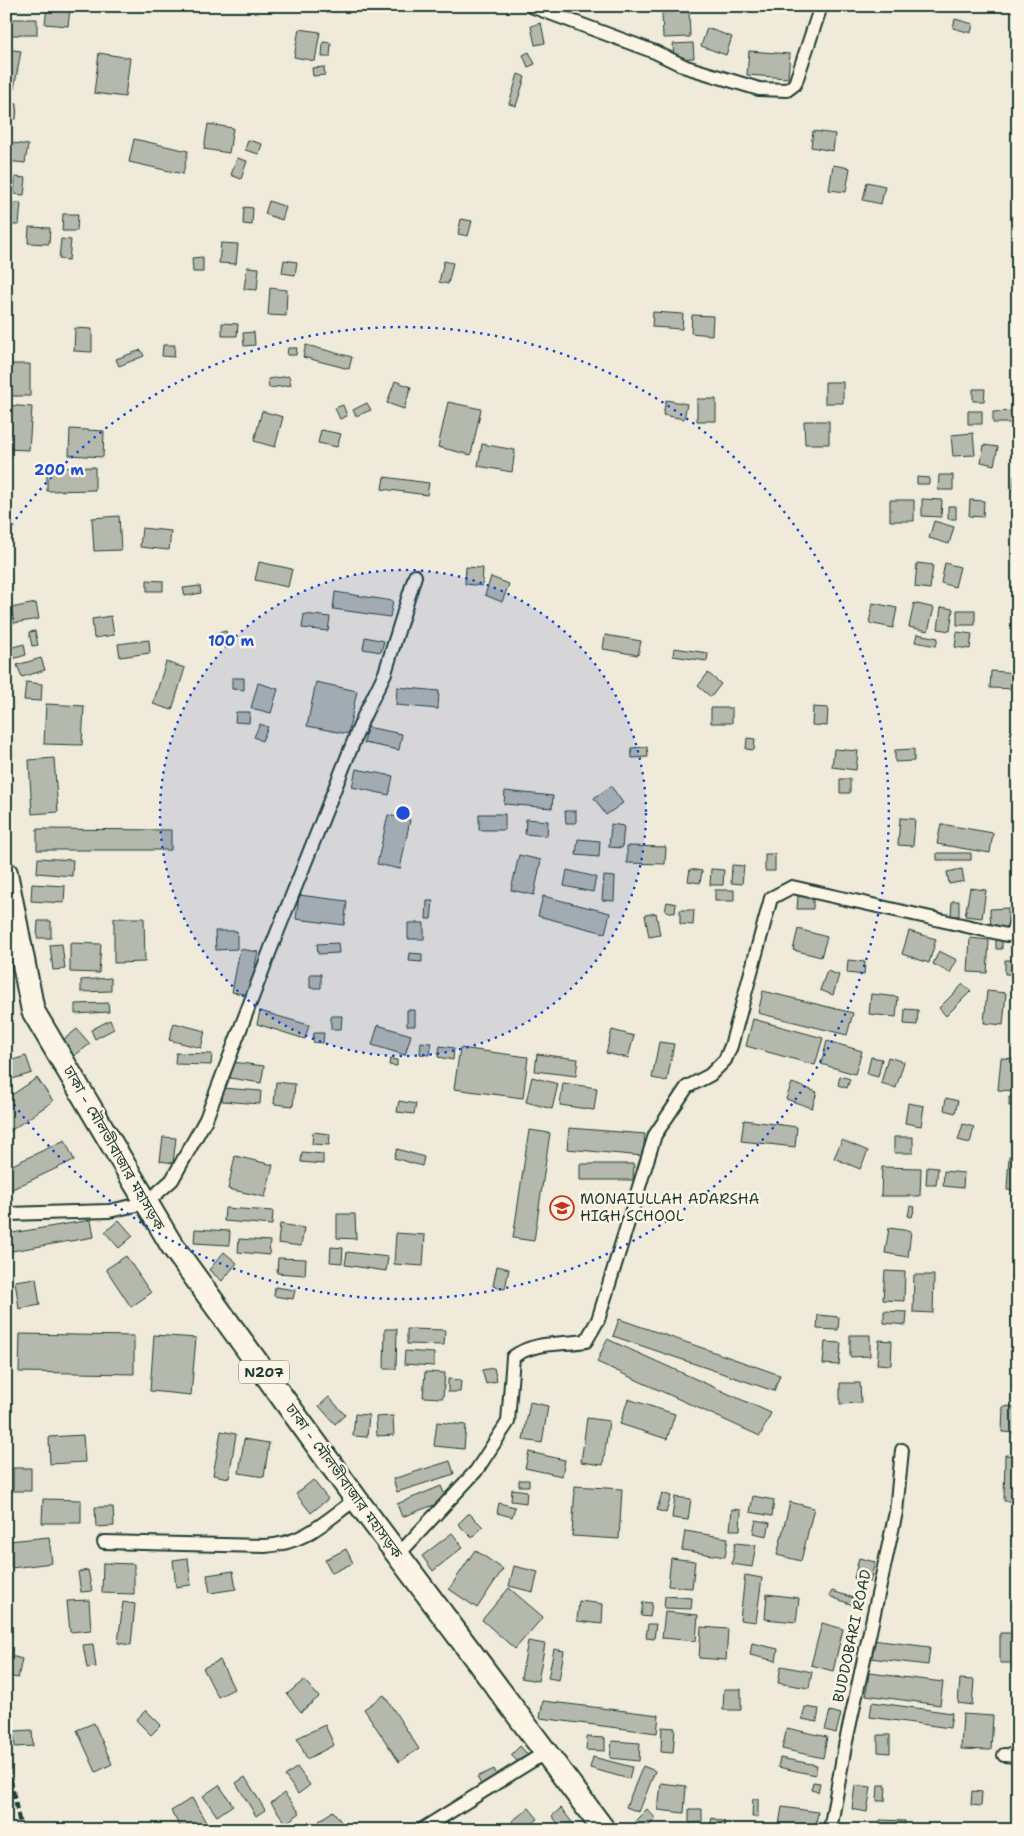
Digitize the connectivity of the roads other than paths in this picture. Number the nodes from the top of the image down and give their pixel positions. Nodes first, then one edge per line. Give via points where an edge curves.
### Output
1 (530, 6) edge
2 (820, 6) edge
3 (416, 576) dead end
4 (6, 873) edge
5 (1018, 915) edge
6 (146, 1203) junction
7 (8, 1214) dead end
8 (902, 1450) dead end
9 (356, 1498) junction
10 (104, 1542) dead end
11 (398, 1555) junction
12 (546, 1752) junction
13 (1004, 1755) dead end
14 (1018, 1756) edge
15 (421, 1830) edge
16 (604, 1830) edge
17 (830, 1830) edge

1 - 2 street via 655,52 686,67 759,90 787,90 796,84
3 - 6 street via 386,673 363,718 206,1119 172,1180
4 - 6 highway, ঢাকা - মৌলভীবাজার মহাসড়ক / N207 via 33,1011
5 - 11 street via 1012,934 1001,935 792,886 771,898 732,1046 725,1060 710,1075 686,1088 655,1135 598,1320 586,1341 541,1344 524,1348 513,1357 508,1422 476,1471
6 - 7 street via 110,1211
6 - 9 highway, ঢাকা - মৌলভীবাজার মহাসড়ক / N207 via 170,1244
8 - 17 street, BUDDOBARI ROAD via 896,1512
9 - 10 street via 308,1534 286,1545
9 - 11 highway, ঢাকা - মৌলভীবাজার মহাসড়ক / N207
11 - 12 highway, ঢাকা - মৌলভীবাজার মহাসড়ক / N207
12 - 15 street
12 - 16 highway, ঢাকা - মৌলভীবাজার মহাসড়ক / N207
13 - 14 street

